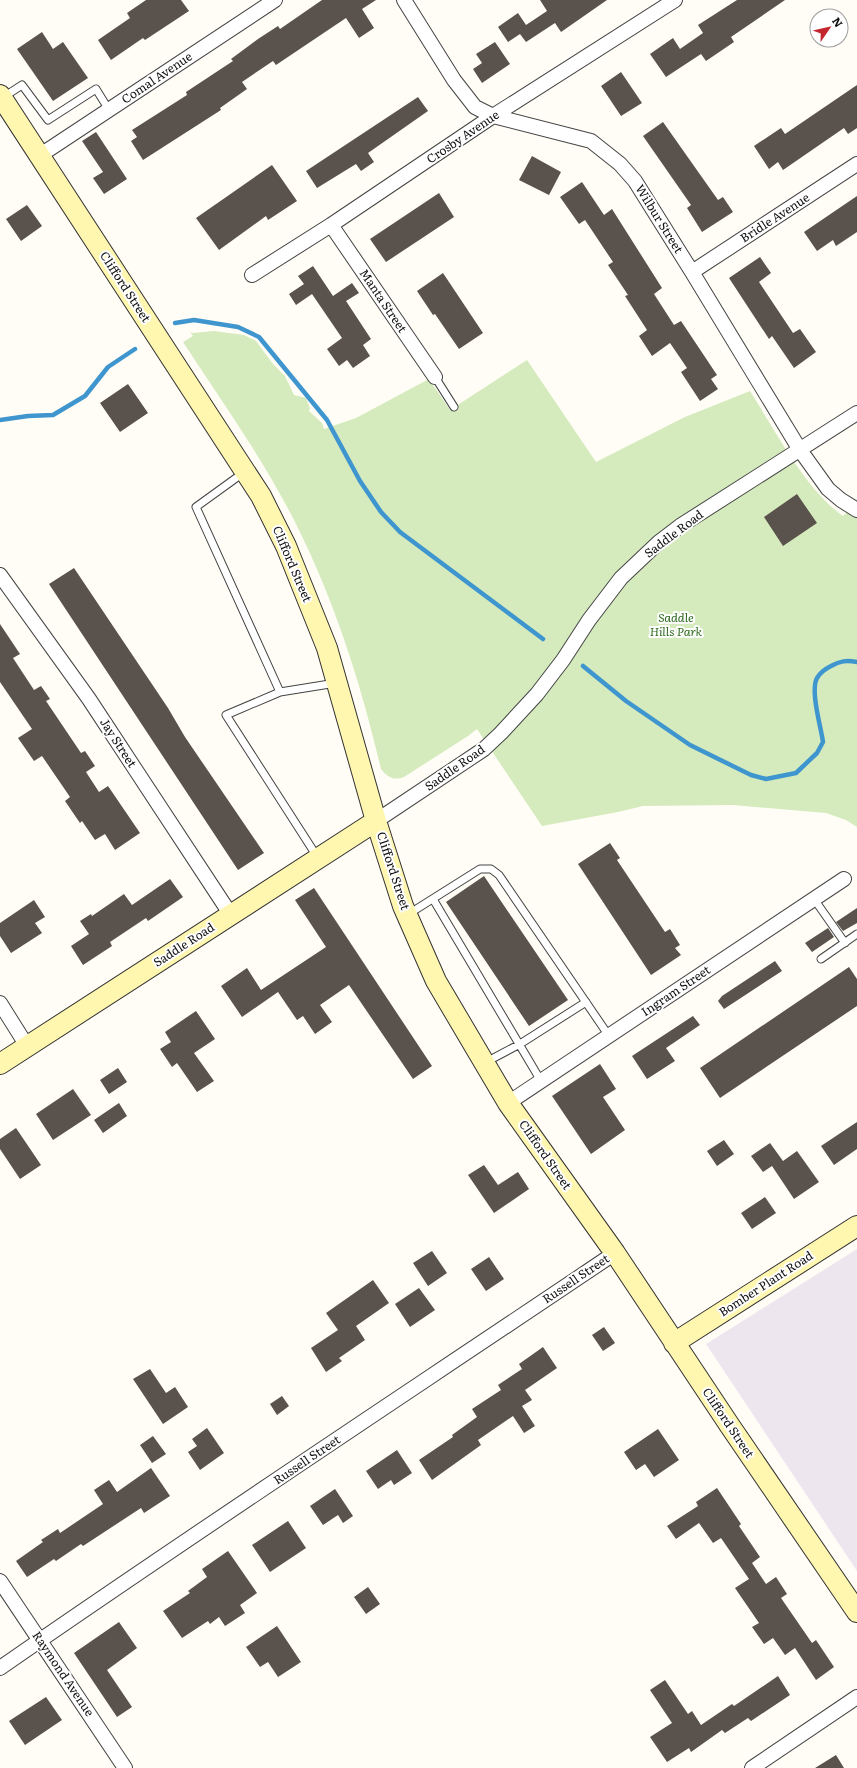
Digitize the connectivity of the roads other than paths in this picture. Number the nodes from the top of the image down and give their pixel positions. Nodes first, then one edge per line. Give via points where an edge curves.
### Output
1 (275, 0) edge
2 (404, 0) edge
3 (676, 0) edge
4 (1, 96) edge
5 (109, 110) junction
6 (493, 116) junction
7 (40, 156) junction
8 (857, 164) edge
9 (331, 225) junction
10 (692, 272) junction
11 (252, 275) dead end
12 (435, 377) joint
13 (454, 407) dead end
14 (857, 413) edge
15 (800, 450) junction
16 (245, 471) junction
17 (857, 510) edge
18 (0, 575) edge
19 (337, 683) junction
20 (280, 692) junction
21 (376, 821) junction
22 (318, 858) junction
23 (844, 880) dead end
24 (433, 899) junction
25 (814, 899) junction
26 (231, 915) junction
27 (407, 915) junction
28 (857, 934) edge
29 (845, 943) junction
30 (820, 959) dead end
31 (0, 1002) edge
32 (586, 1002) junction
33 (609, 1036) junction
34 (520, 1044) junction
35 (27, 1046) junction
36 (484, 1063) junction
37 (0, 1064) edge
38 (541, 1081) junction
39 (508, 1103) junction
40 (857, 1226) edge
41 (615, 1253) junction
42 (674, 1343) junction
43 (0, 1581) edge
44 (857, 1612) edge
45 (40, 1640) junction
46 (0, 1668) edge
47 (857, 1697) edge
48 (125, 1768) edge
49 (752, 1768) edge

1 - 5 street, Comal Avenue
2 - 6 street, Wilbur Street via 464,94 475,107
3 - 6 street, Crosby Avenue
4 - 5 lane via 22,85 48,120 96,89
4 - 7 main road, Clifford Street
5 - 7 street, Comal Avenue
6 - 9 street, Crosby Avenue
6 - 10 street, Wilbur Street via 591,141 607,152 635,181
7 - 16 main road, Clifford Street
8 - 10 street, Bridle Avenue
9 - 11 street, Crosby Avenue
9 - 12 street, Manta Street
10 - 15 street, Wilbur Street
12 - 13 lane
14 - 15 street, Saddle Road
15 - 17 street, Wilbur Street via 828,488
15 - 21 street, Saddle Road via 680,526 643,556 620,578 559,666 501,733 484,749
16 - 19 main road, Clifford Street via 261,496 286,546 327,648
16 - 20 lane via 196,507
18 - 26 street, Jay Street via 89,699
19 - 20 lane
19 - 21 main road, Clifford Street
20 - 22 lane via 226,716
21 - 22 main road, Saddle Road
21 - 27 main road, Clifford Street
22 - 26 main road, Saddle Road
23 - 25 street, Ingram Street
24 - 27 lane
24 - 32 lane via 480,869 491,869 499,875
24 - 34 lane
25 - 29 lane
25 - 33 street, Ingram Street
26 - 35 main road, Saddle Road
27 - 36 main road, Clifford Street via 436,981
28 - 29 lane
29 - 30 lane
31 - 35 street
32 - 33 lane
32 - 34 lane
33 - 38 street, Ingram Street
34 - 36 lane
34 - 38 lane
35 - 37 main road, Saddle Road
36 - 39 main road, Clifford Street
38 - 39 street, Ingram Street
39 - 41 main road, Clifford Street
40 - 42 main road, Bomber Plant Road
41 - 42 main road, Clifford Street
41 - 45 street, Russell Street
42 - 44 main road, Clifford Street
43 - 45 street, Raymond Avenue
45 - 46 street, Russell Street
45 - 48 street, Raymond Avenue
47 - 49 street

